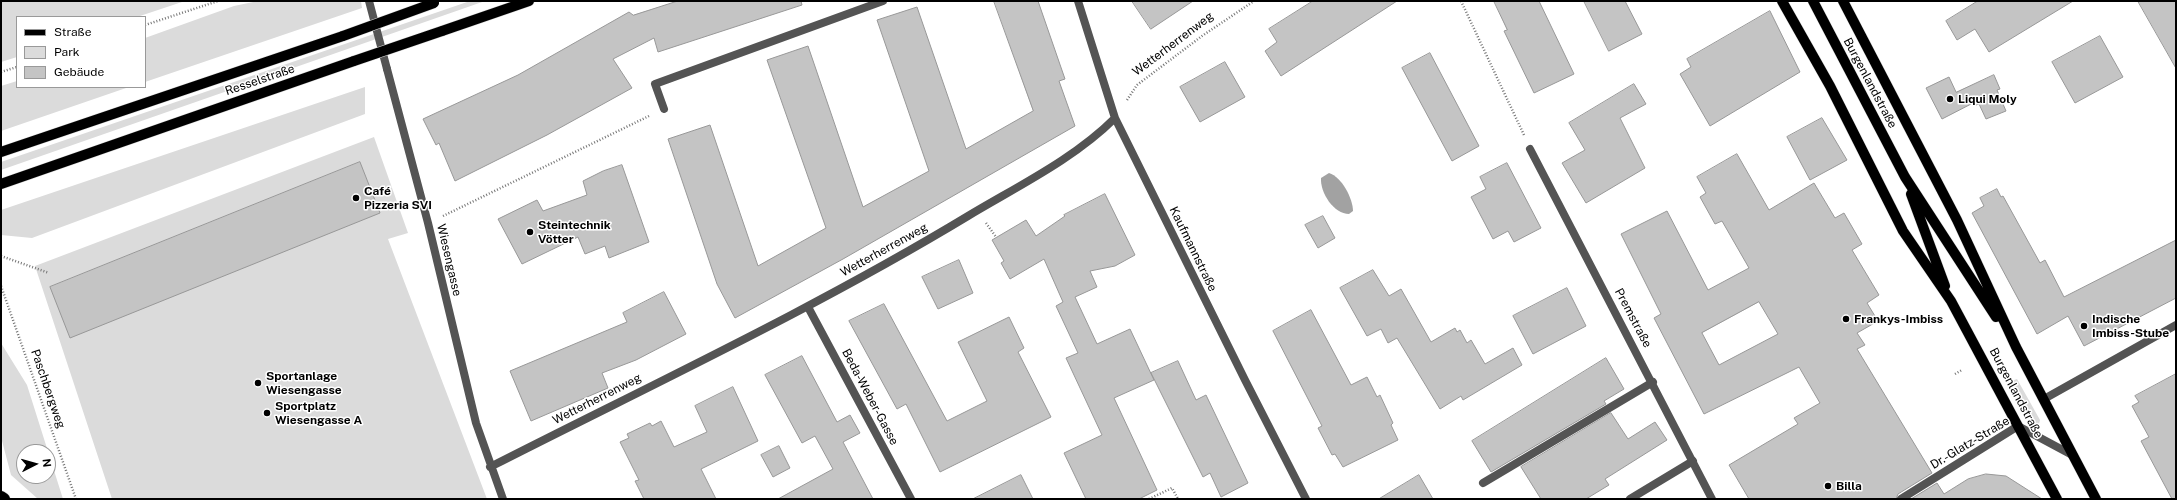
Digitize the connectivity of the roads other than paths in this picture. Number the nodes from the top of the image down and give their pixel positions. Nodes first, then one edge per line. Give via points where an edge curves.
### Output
1 (369, 1) edge
2 (528, 1) edge
3 (883, 1) edge
4 (1078, 1) edge
5 (1782, 1) edge
6 (1813, 1) edge
7 (1843, 1) edge
8 (437, 2) edge
9 (664, 109) road end
10 (1115, 118) junction
11 (1530, 149) road end
12 (1, 152) edge
13 (1905, 177) junction
14 (1, 184) edge
15 (1951, 301) junction
16 (808, 307) junction
17 (2176, 325) edge
18 (2016, 347) junction
19 (1653, 382) junction
20 (2044, 399) junction
21 (2018, 426) junction
22 (2074, 456) junction
23 (1693, 461) junction
24 (490, 467) junction
25 (1483, 483) dead end
26 (1, 497) edge
27 (4, 499) edge
28 (503, 499) edge
29 (911, 499) edge
30 (1306, 499) edge
31 (1630, 499) edge
32 (1712, 499) edge
33 (1901, 499) edge
34 (2057, 499) edge
35 (2096, 499) edge

1 - 24 street, Wiesengasse via 428,223 476,423
2 - 14 main road, Resselstraße, bridge
3 - 9 street via 655,84
4 - 10 street, Kaufmannstraße
5 - 15 main road via 1830,86 1903,231
6 - 13 main road, Burgenlandstraße
7 - 18 main road via 1954,214
8 - 12 main road, Resselstraße, bridge
10 - 16 street, Wetterherrenweg via 1072,153 941,232
10 - 30 street, Kaufmannstraße via 1244,380
11 - 19 street, Premstraße
13 - 15 main road
13 - 18 main road
15 - 21 main road, Burgenlandstraße
16 - 24 street, Wetterherrenweg
16 - 29 street, Beda-Weber-Gasse
17 - 20 street
18 - 20 main road, Burgenlandstraße
19 - 23 street, Premstraße
19 - 25 street
20 - 22 main road, Burgenlandstraße
21 - 22 street, Dr.-Glatz-Straße
21 - 33 street, Dr.-Glatz-Straße
21 - 34 main road, Burgenlandstraße
22 - 35 main road, Burgenlandstraße
23 - 31 street
23 - 32 street, Premstraße
24 - 28 street, Wiesengasse
26 - 27 highway

